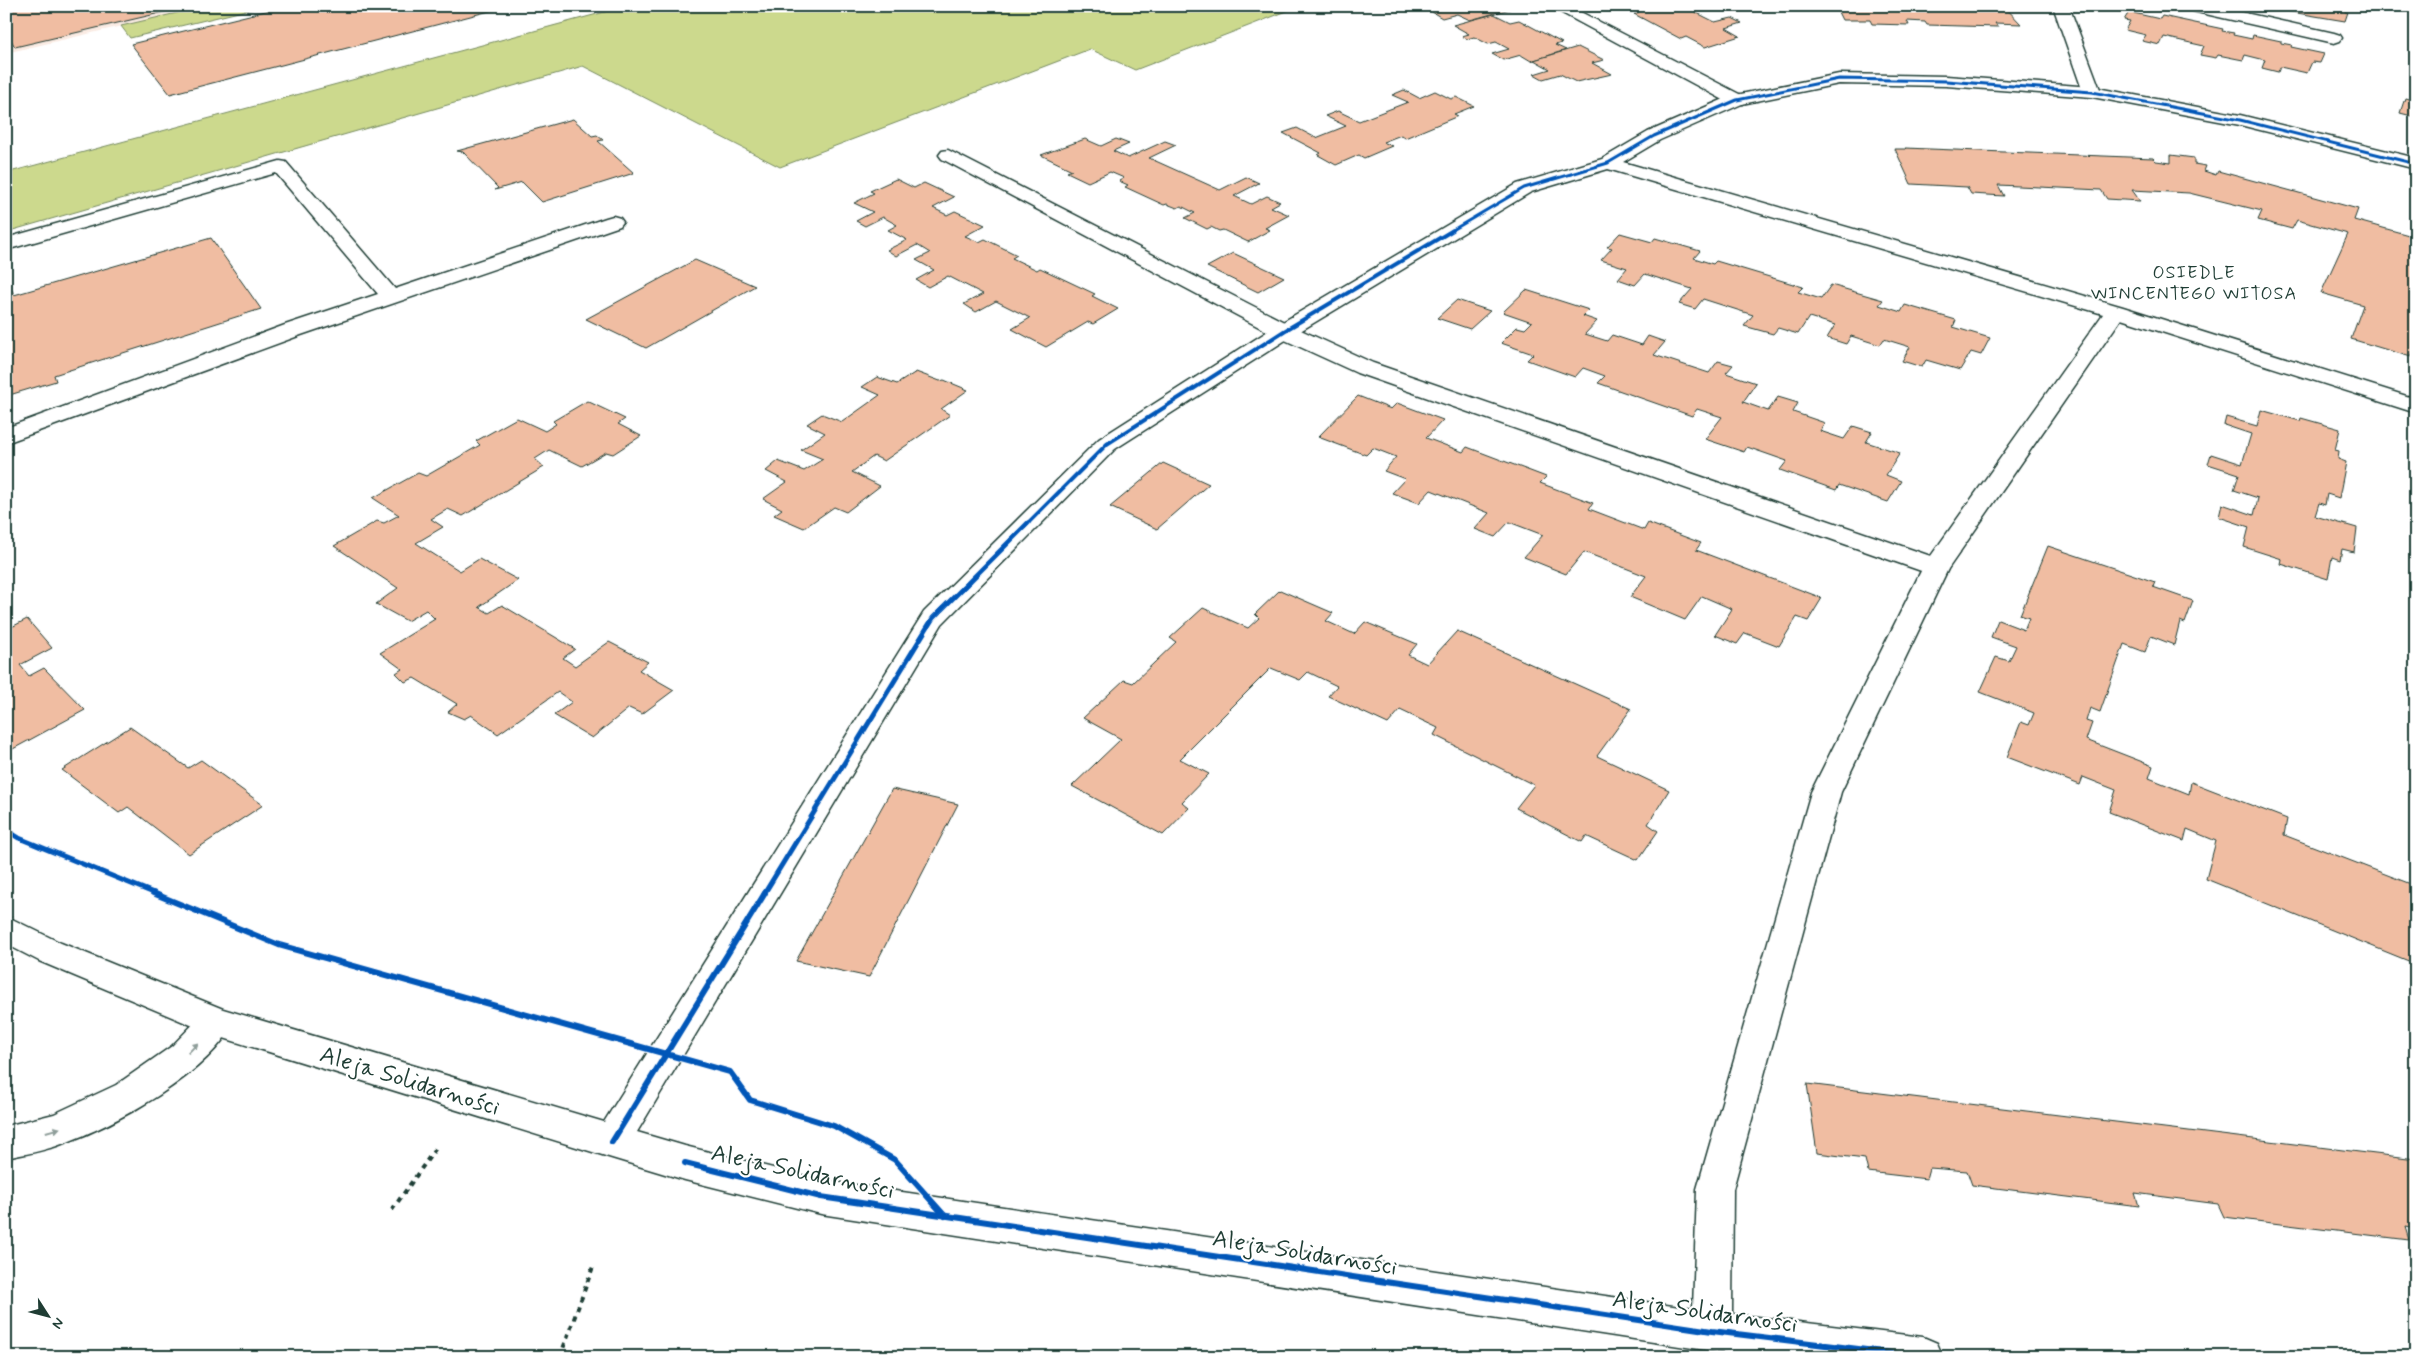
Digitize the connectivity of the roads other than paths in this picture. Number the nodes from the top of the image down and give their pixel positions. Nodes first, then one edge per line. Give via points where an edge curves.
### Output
1 (1557, 6) edge
2 (2061, 6) edge
3 (2192, 6) edge
4 (2334, 38) dead end
5 (2092, 92) junction
6 (1737, 100) junction
7 (948, 155) dead end
8 (1608, 162) junction
9 (2416, 164) edge
10 (613, 222) dead end
11 (6, 244) edge
12 (391, 297) junction
13 (2116, 310) junction
14 (1284, 331) junction
15 (2416, 406) edge
16 (6, 436) edge
17 (1936, 567) junction
18 (6, 929) edge
19 (217, 1022) junction
20 (6, 1142) edge
21 (612, 1142) junction
22 (1712, 1331) junction
23 (1923, 1357) edge

1 - 6 street
2 - 5 street
3 - 4 street
5 - 6 street via 1946,81 1839,79
5 - 9 street via 2240,120
6 - 8 street via 1654,136
7 - 14 street
8 - 13 street
8 - 14 street via 1524,188
10 - 12 street
11 - 12 street via 280,166
12 - 16 street
13 - 15 street
13 - 17 street
14 - 17 street via 1365,368
14 - 21 street via 1107,444 933,618
17 - 22 street via 1826,792 1715,1189
18 - 19 street, Aleja Solidarności via 50,952
20 -> 19 street via 59,1129 128,1096 184,1057
19 - 21 street, Aleja Solidarności
21 - 22 street, Aleja Solidarności via 821,1197
22 - 23 street, Aleja Solidarności

